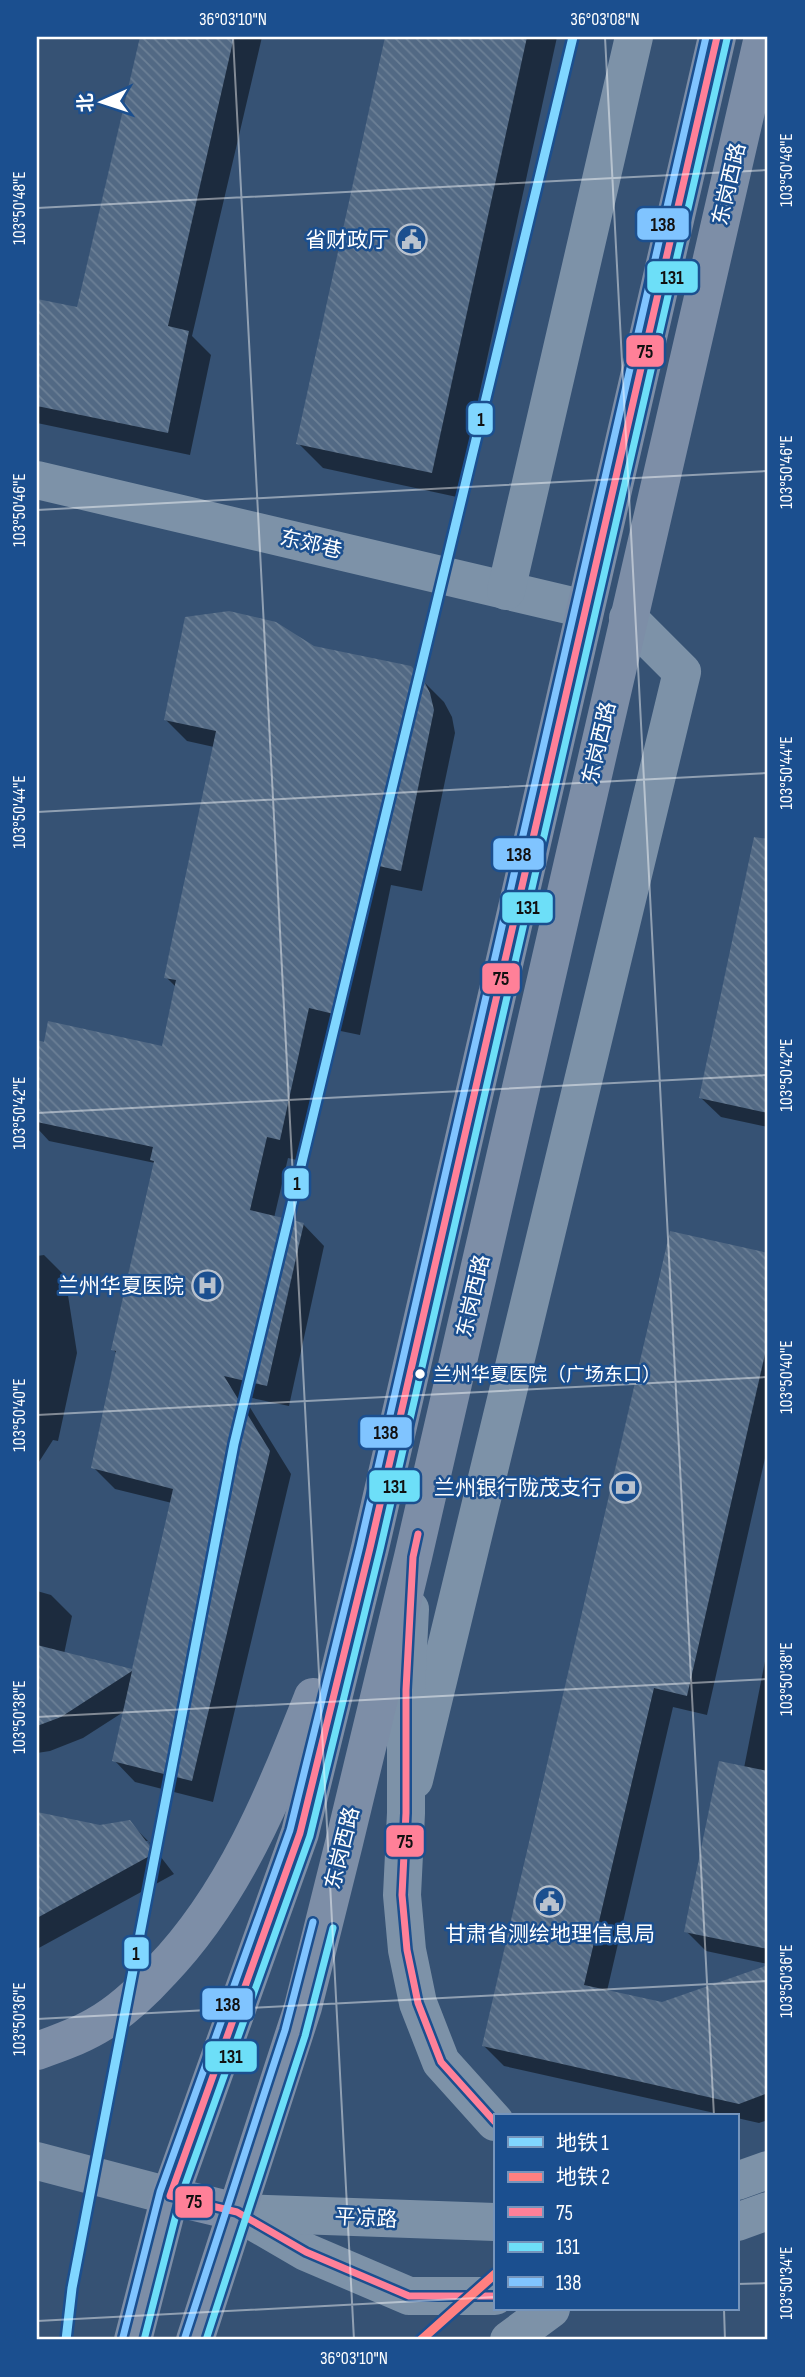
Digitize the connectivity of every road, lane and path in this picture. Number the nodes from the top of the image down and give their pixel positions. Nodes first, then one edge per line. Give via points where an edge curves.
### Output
1 (634, 37) edge
2 (717, 37) edge
3 (763, 37) edge
4 (37, 480) edge
5 (506, 591) junction
6 (585, 609) junction
7 (628, 618) junction
8 (370, 1548) junction
9 (413, 1557) junction
10 (406, 1813) junction
11 (37, 2051) edge
12 (494, 2121) edge
13 (37, 2161) edge
14 (768, 2170) edge
15 (738, 2181) edge
16 (170, 2196) junction
17 (768, 2211) edge
18 (237, 2213) junction
19 (494, 2222) edge
20 (738, 2222) edge
21 (494, 2296) edge
22 (550, 2310) edge
23 (132, 2340) edge
24 (195, 2340) edge
25 (509, 2340) edge

1 - 5 street
2 - 6 main road, 东岗西路
3 - 7 main road, 东岗西路
4 - 5 street, 东郊巷
5 - 6 street, 东郊巷
6 - 8 main road, 东岗西路
7 - 9 main road, 东岗西路
7 - 10 street via 682,672
8 - 11 main road via 263,1819 206,1920 121,2010 86,2031
8 - 16 main road, 东岗西路 via 300,1833
9 - 10 street
9 - 18 main road, 东岗西路 via 303,2007
10 - 12 street via 402,1895 418,2003 441,2062
13 - 16 main road, 平凉路
14 - 15 street
16 - 18 main road, 平凉路
16 - 23 main road, 东岗西路
17 - 20 street
18 - 19 street, 平凉路
18 - 21 street, 平凉路 via 306,2252 410,2296
18 - 24 main road, 东岗西路
22 - 25 street

